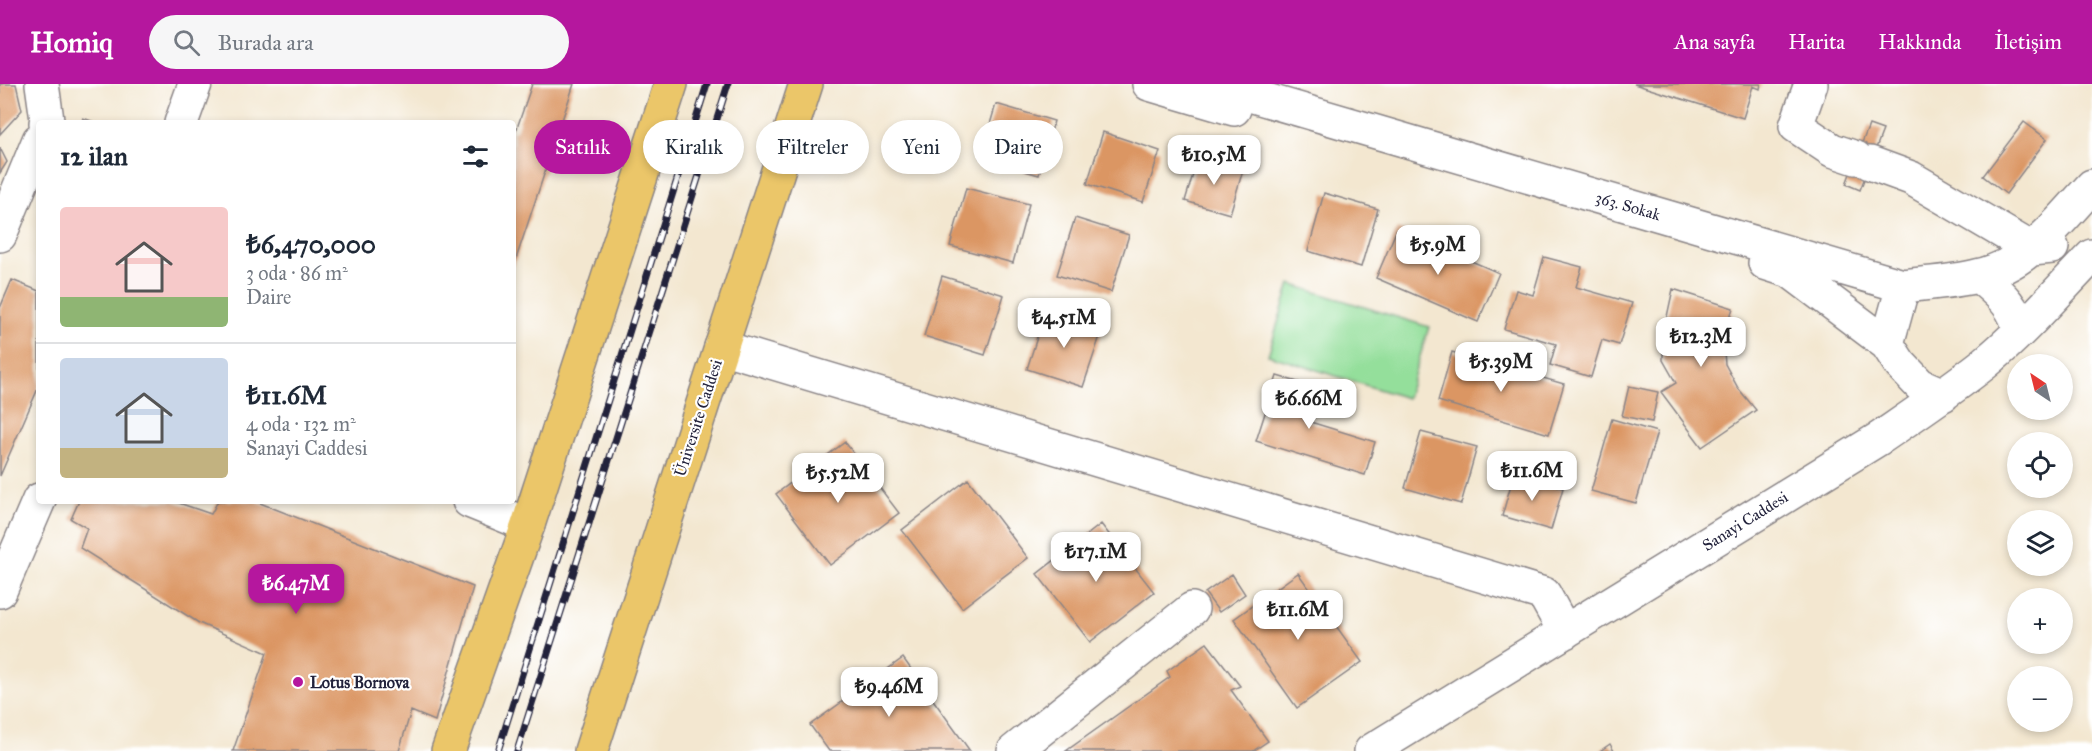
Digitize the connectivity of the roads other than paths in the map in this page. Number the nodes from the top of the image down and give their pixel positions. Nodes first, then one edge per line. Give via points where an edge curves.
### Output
1 (42, 84) edge
2 (195, 84) edge
3 (671, 84) edge
4 (806, 84) edge
5 (1149, 84) edge
6 (1212, 84) edge
7 (1812, 84) edge
8 (47, 120) edge
9 (182, 120) edge
10 (36, 147) edge
11 (2092, 186) edge
12 (0, 234) edge
13 (2092, 242) edge
14 (2032, 249) junction
15 (2092, 256) edge
16 (1979, 276) junction
17 (1903, 286) junction
18 (2020, 331) junction
19 (1887, 344) junction
20 (721, 347) junction
21 (1943, 395) junction
22 (37, 504) edge
23 (476, 504) edge
24 (528, 525) junction
25 (0, 591) edge
26 (1192, 609) dead end
27 (1565, 632) junction
28 (448, 751) edge
29 (591, 751) edge
30 (1014, 751) edge
31 (1371, 751) edge

1 - 8 street
2 - 9 street
3 - 24 main road
4 - 20 main road, Üniversite Caddesi
5 - 19 street via 1790,271
6 - 17 street, 363. Sokak
7 - 14 street via 1796,126 1832,150 1911,178
10 - 12 street
11 - 14 street
13 - 14 street
14 - 16 street
15 - 18 street, Sanayi Caddesi
16 - 17 street, 363. Sokak
16 - 18 street via 2016,314
17 - 19 street
18 - 21 street, Sanayi Caddesi
19 - 21 street via 1920,385
20 - 27 street via 1544,594
20 - 29 main road, Üniversite Caddesi
21 - 27 street, Sanayi Caddesi
22 - 25 street
23 - 24 street
24 - 28 main road
26 - 30 street
27 - 31 street, Sanayi Caddesi

